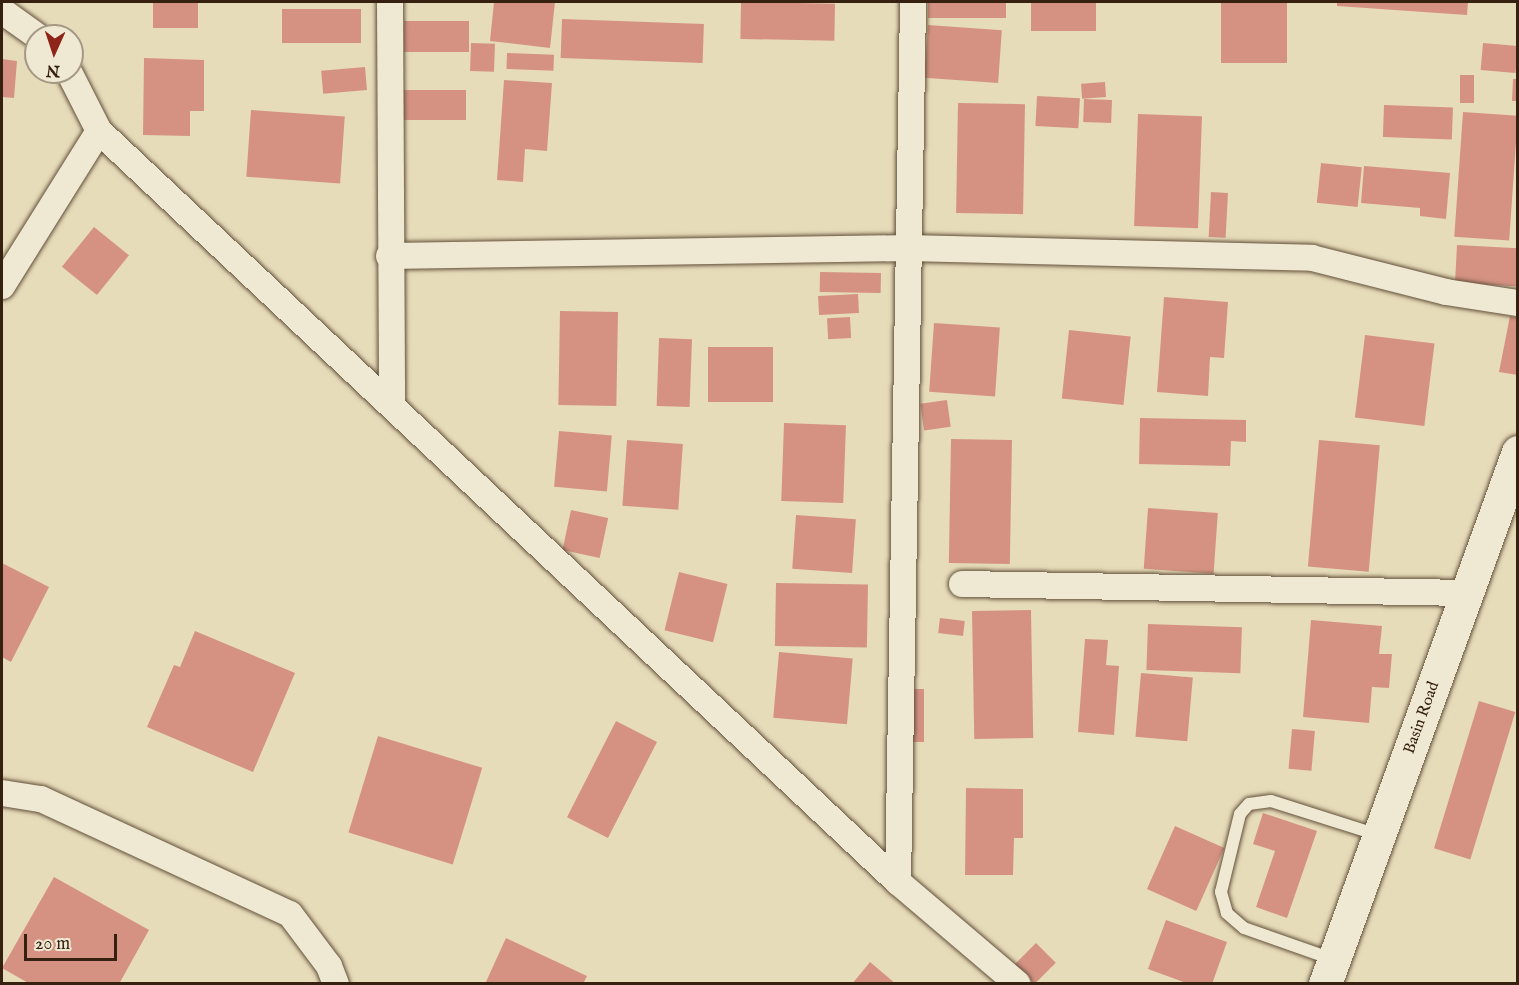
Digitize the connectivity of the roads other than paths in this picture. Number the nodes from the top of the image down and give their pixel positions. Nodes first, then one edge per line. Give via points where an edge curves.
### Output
1 (390, 2) edge
2 (914, 2) edge
3 (2, 11) edge
4 (24, 27) edge
5 (75, 84) edge
6 (99, 131) junction
7 (908, 248) junction
8 (389, 256) junction
9 (2, 286) edge
10 (1518, 303) edge
11 (392, 403) junction
12 (1518, 452) edge
13 (962, 584) dead end
14 (1468, 593) junction
15 (2, 793) edge
16 (1379, 835) junction
17 (898, 882) junction
18 (1329, 972) edge
19 (336, 984) edge
20 (1018, 984) edge

1 - 8 street
2 - 7 street
3 - 4 street
5 - 6 street
6 - 9 street
6 - 11 street
7 - 8 street
7 - 10 street via 1312,258 1446,292
7 - 17 street
8 - 11 street
11 - 17 street
12 - 14 street, Basin Road
13 - 14 street
14 - 16 street, Basin Road
15 - 19 street via 41,800 290,914 329,966
16 - 18 street, Basin Road
16 - 18 lane via 1271,801 1249,804 1240,814 1221,892 1227,913 1244,928
17 - 20 street

